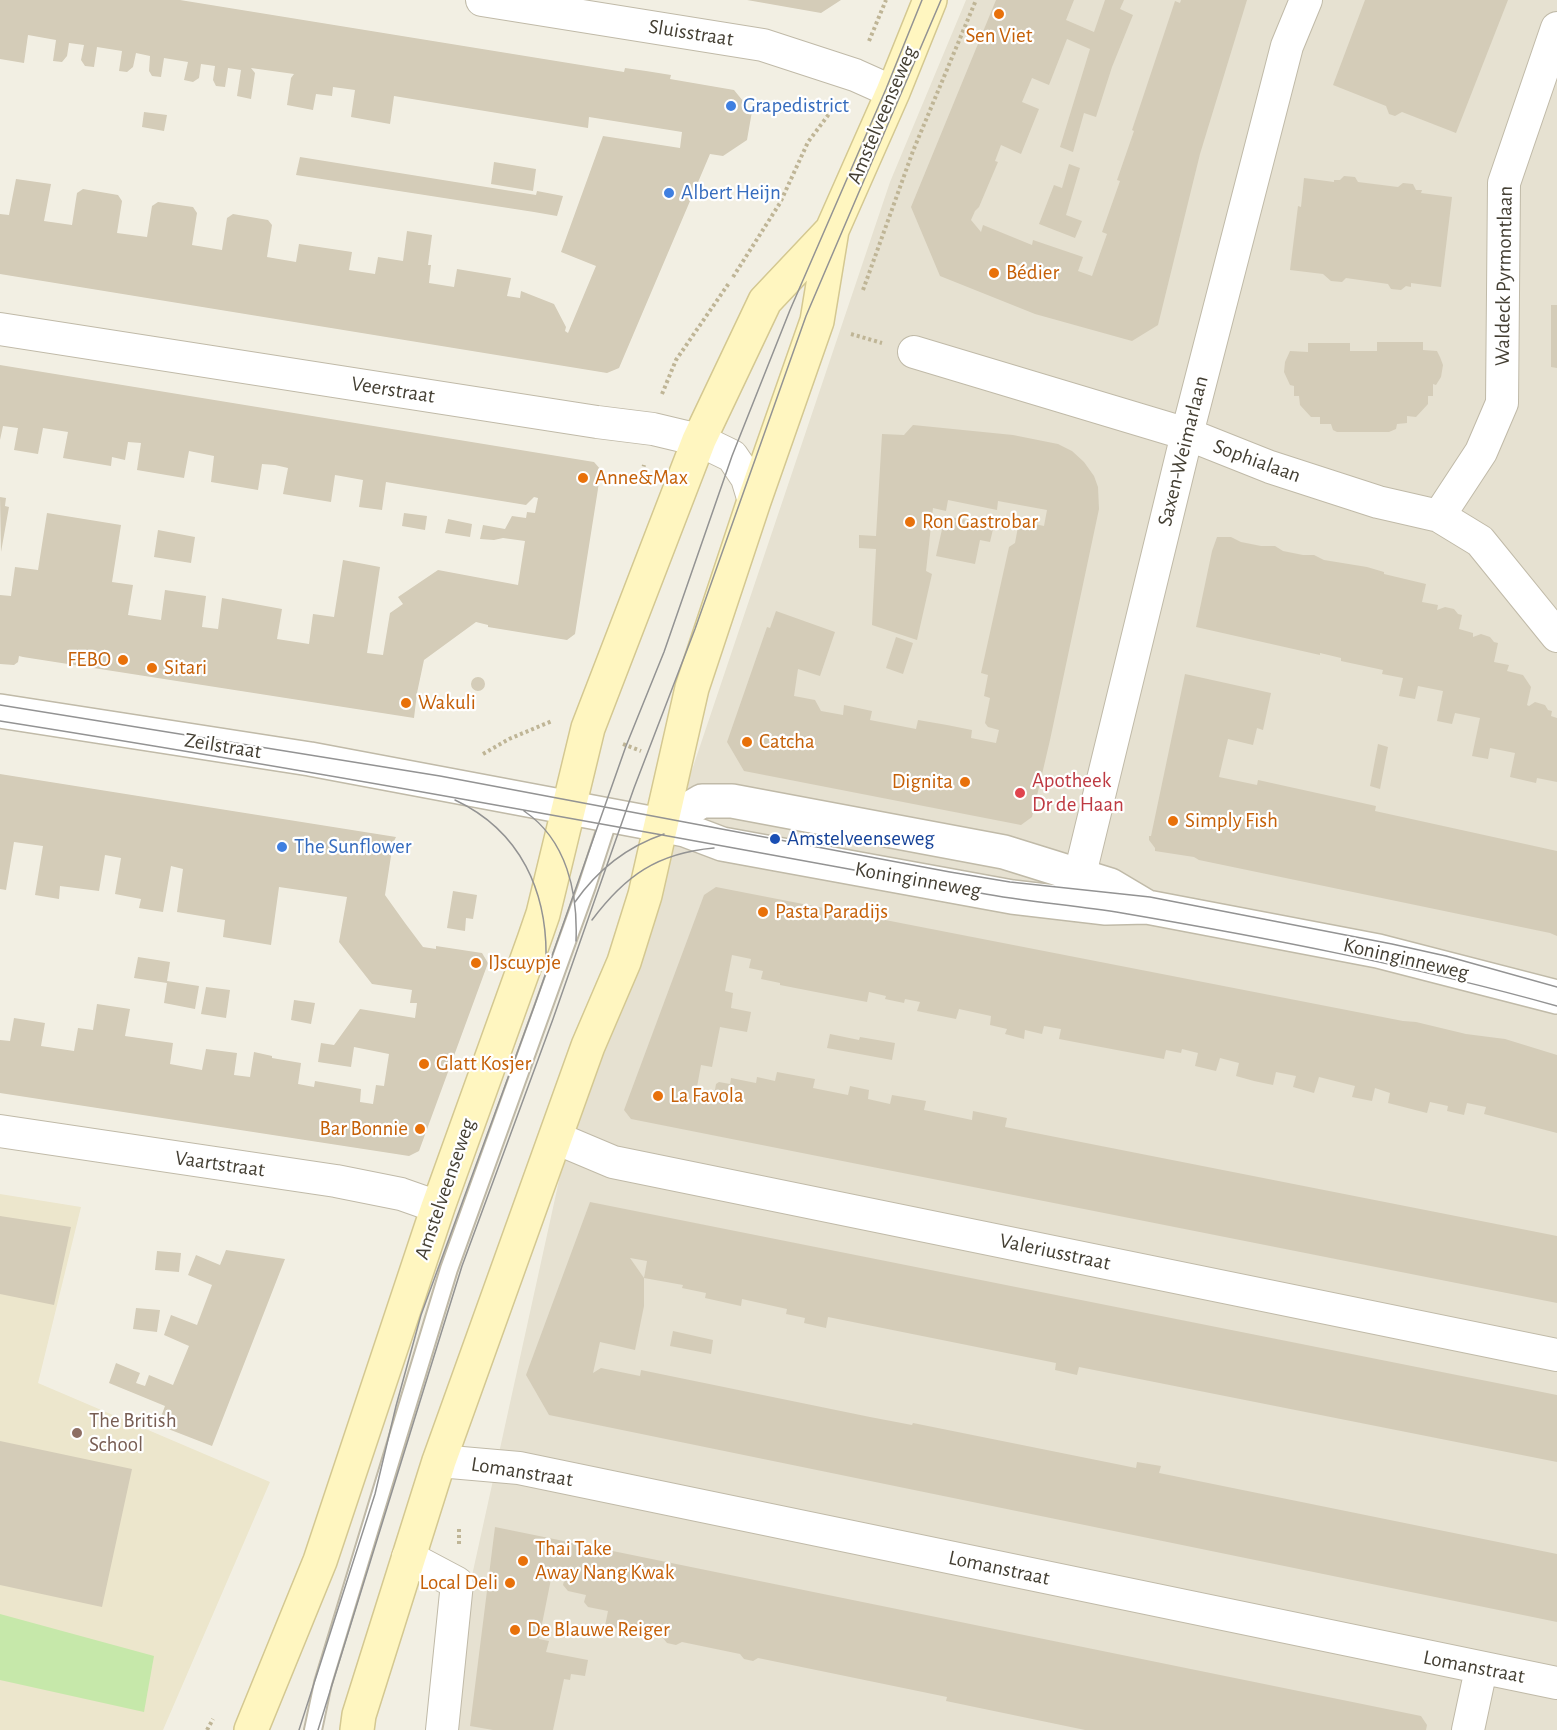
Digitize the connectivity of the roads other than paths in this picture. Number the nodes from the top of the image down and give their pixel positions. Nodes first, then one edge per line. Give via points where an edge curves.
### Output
1 (482, 0) edge
2 (930, 0) edge
3 (1306, 0) edge
4 (1557, 28) edge
5 (893, 92) junction
6 (832, 230) junction
7 (0, 329) edge
8 (914, 352) dead end
9 (1187, 434) junction
10 (699, 440) junction
11 (754, 501) junction
12 (1439, 516) junction
13 (1557, 636) edge
14 (0, 711) edge
15 (567, 808) junction
16 (610, 815) junction
17 (661, 825) junction
18 (1080, 874) junction
19 (1068, 904) junction
20 (1147, 907) junction
21 (1557, 997) edge
22 (0, 1131) edge
23 (556, 1138) junction
24 (438, 1207) junction
25 (1557, 1355) edge
26 (439, 1461) junction
27 (408, 1557) junction
28 (1481, 1669) junction
29 (1557, 1683) edge
30 (318, 1700) junction
31 (251, 1730) edge
32 (303, 1730) edge
33 (313, 1730) edge
34 (357, 1730) edge
35 (442, 1730) edge
36 (1468, 1730) edge

1 - 5 street, Sluisstraat via 763,45 855,75
2 - 5 main road, Amstelveenseweg
3 - 9 street, Saxen-Weimarlaan via 1287,46
4 - 12 street, Waldeck Pyrmontlaan via 1504,183 1502,403 1481,452
5 - 6 main road, Amstelveenseweg
6 - 10 main road, Amstelveenseweg via 765,301
6 - 11 main road, Amstelveenseweg via 817,321
7 - 10 street, Veerstraat via 653,429
8 - 9 street, Sophialaan
9 - 12 street, Sophialaan via 1270,467 1378,502
9 - 18 street, Saxen-Weimarlaan
10 - 11 street, Veerstraat via 732,456 747,478
10 - 15 main road, Amstelveenseweg via 573,724
11 - 17 main road, Amstelveenseweg via 692,688
12 - 13 street, Sophialaan via 1480,541
14 - 15 street, Zeilstraat via 310,759
15 - 16 street, Zeilstraat
15 - 24 main road, Amstelveenseweg via 543,914
16 - 17 street, Zeilstraat
16 - 30 lane, Amstelveenseweg via 449,1269
17 - 18 street, Koninginneweg via 702,801 732,801 1004,852
17 - 19 street, Koninginneweg via 722,844
17 - 23 main road, Amstelveenseweg via 624,962 588,1046
18 - 19 street, Saxen-Weimarlaan
18 - 20 street, Koninginneweg via 1110,885
19 - 20 street, Koninginneweg via 1106,909
20 - 21 street, Koninginneweg via 1378,951
22 - 24 street, Vaartstraat via 336,1181 401,1194
23 - 25 street, Valeriusstraat via 613,1162
23 - 26 main road, Amstelveenseweg
24 - 31 main road, Amstelveenseweg via 320,1561
26 - 27 main road, Amstelveenseweg
26 - 28 street, Lomanstraat via 519,1468
27 - 34 main road, Amstelveenseweg
27 - 35 street via 457,1584
28 - 29 street, Lomanstraat
28 - 36 street
30 - 32 lane, Amstelveenseweg
30 - 33 lane, Amstelveenseweg

